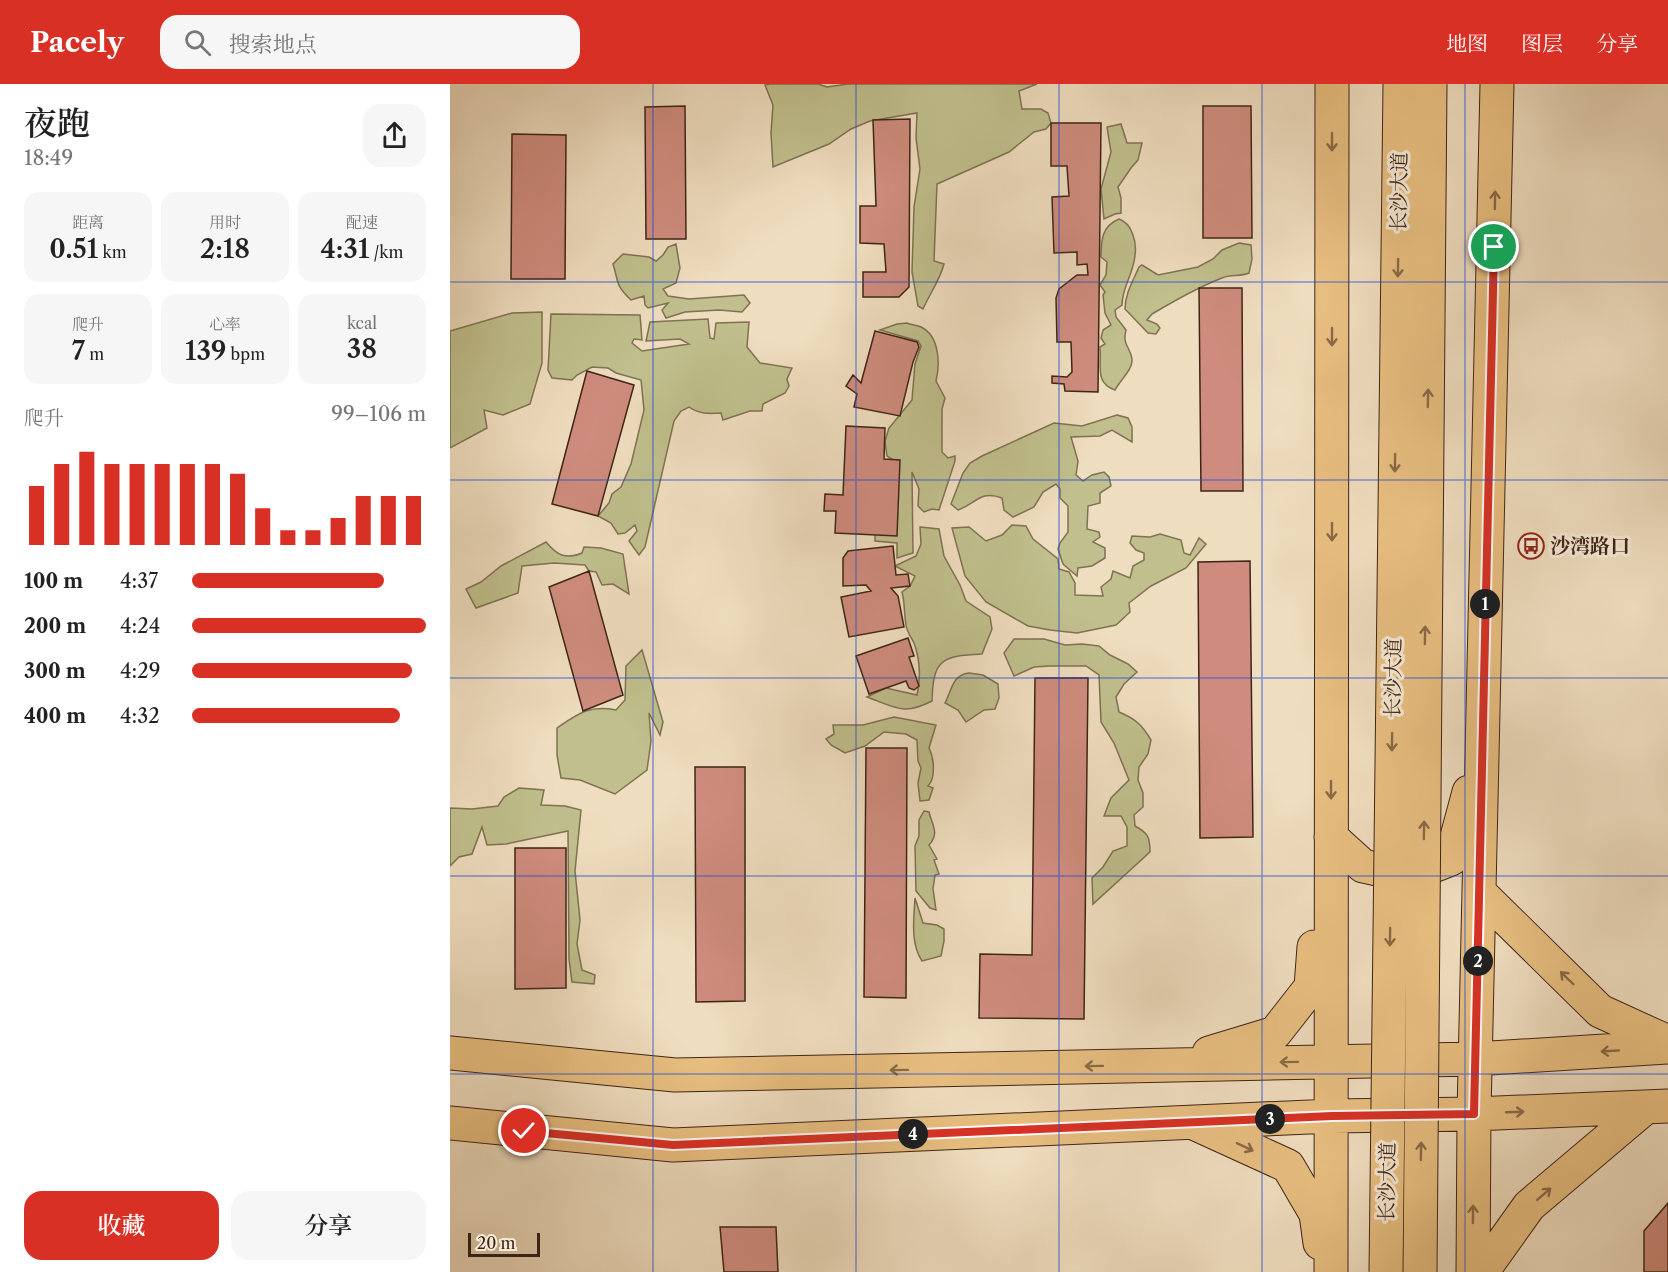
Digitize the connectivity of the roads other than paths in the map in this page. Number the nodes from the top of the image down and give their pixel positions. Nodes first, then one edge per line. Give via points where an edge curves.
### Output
1 (1332, 84) edge
2 (1400, 84) edge
3 (1430, 84) edge
4 (1497, 84) edge
5 (1482, 738) junction
6 (1331, 848) junction
7 (1479, 892) junction
8 (1668, 1045) edge
9 (450, 1053) edge
10 (1475, 1059) junction
11 (1331, 1061) junction
12 (1172, 1065) junction
13 (1657, 1107) edge
14 (1474, 1114) junction
15 (1332, 1116) junction
16 (1192, 1122) junction
17 (450, 1124) edge
18 (1323, 1272) edge
19 (1331, 1272) edge
20 (1386, 1272) edge
21 (1420, 1272) edge
22 (1473, 1272) edge
23 (1482, 1272) edge

1 -> 6 main road
2 -> 20 main road, 长沙大道, bridge
21 -> 3 main road, 长沙大道, bridge
5 -> 4 main road
5 - 6 main road via 1451,859 1408,876 1363,866
5 - 7 main road
6 - 11 main road
6 - 12 main road via 1317,886 1311,987 1275,1033
8 -> 7 main road via 1600,1011
7 - 10 main road
8 -> 10 main road
12 -> 9 main road via 675,1075
10 - 11 main road
10 - 14 main road
11 -> 12 main road
11 - 15 main road
14 -> 13 main road
23 -> 13 main road via 1529,1206
14 - 15 main road
22 -> 14 main road
15 - 16 main road
15 - 19 main road
16 - 17 main road via 673,1145
16 -> 18 main road via 1288,1166 1316,1214

